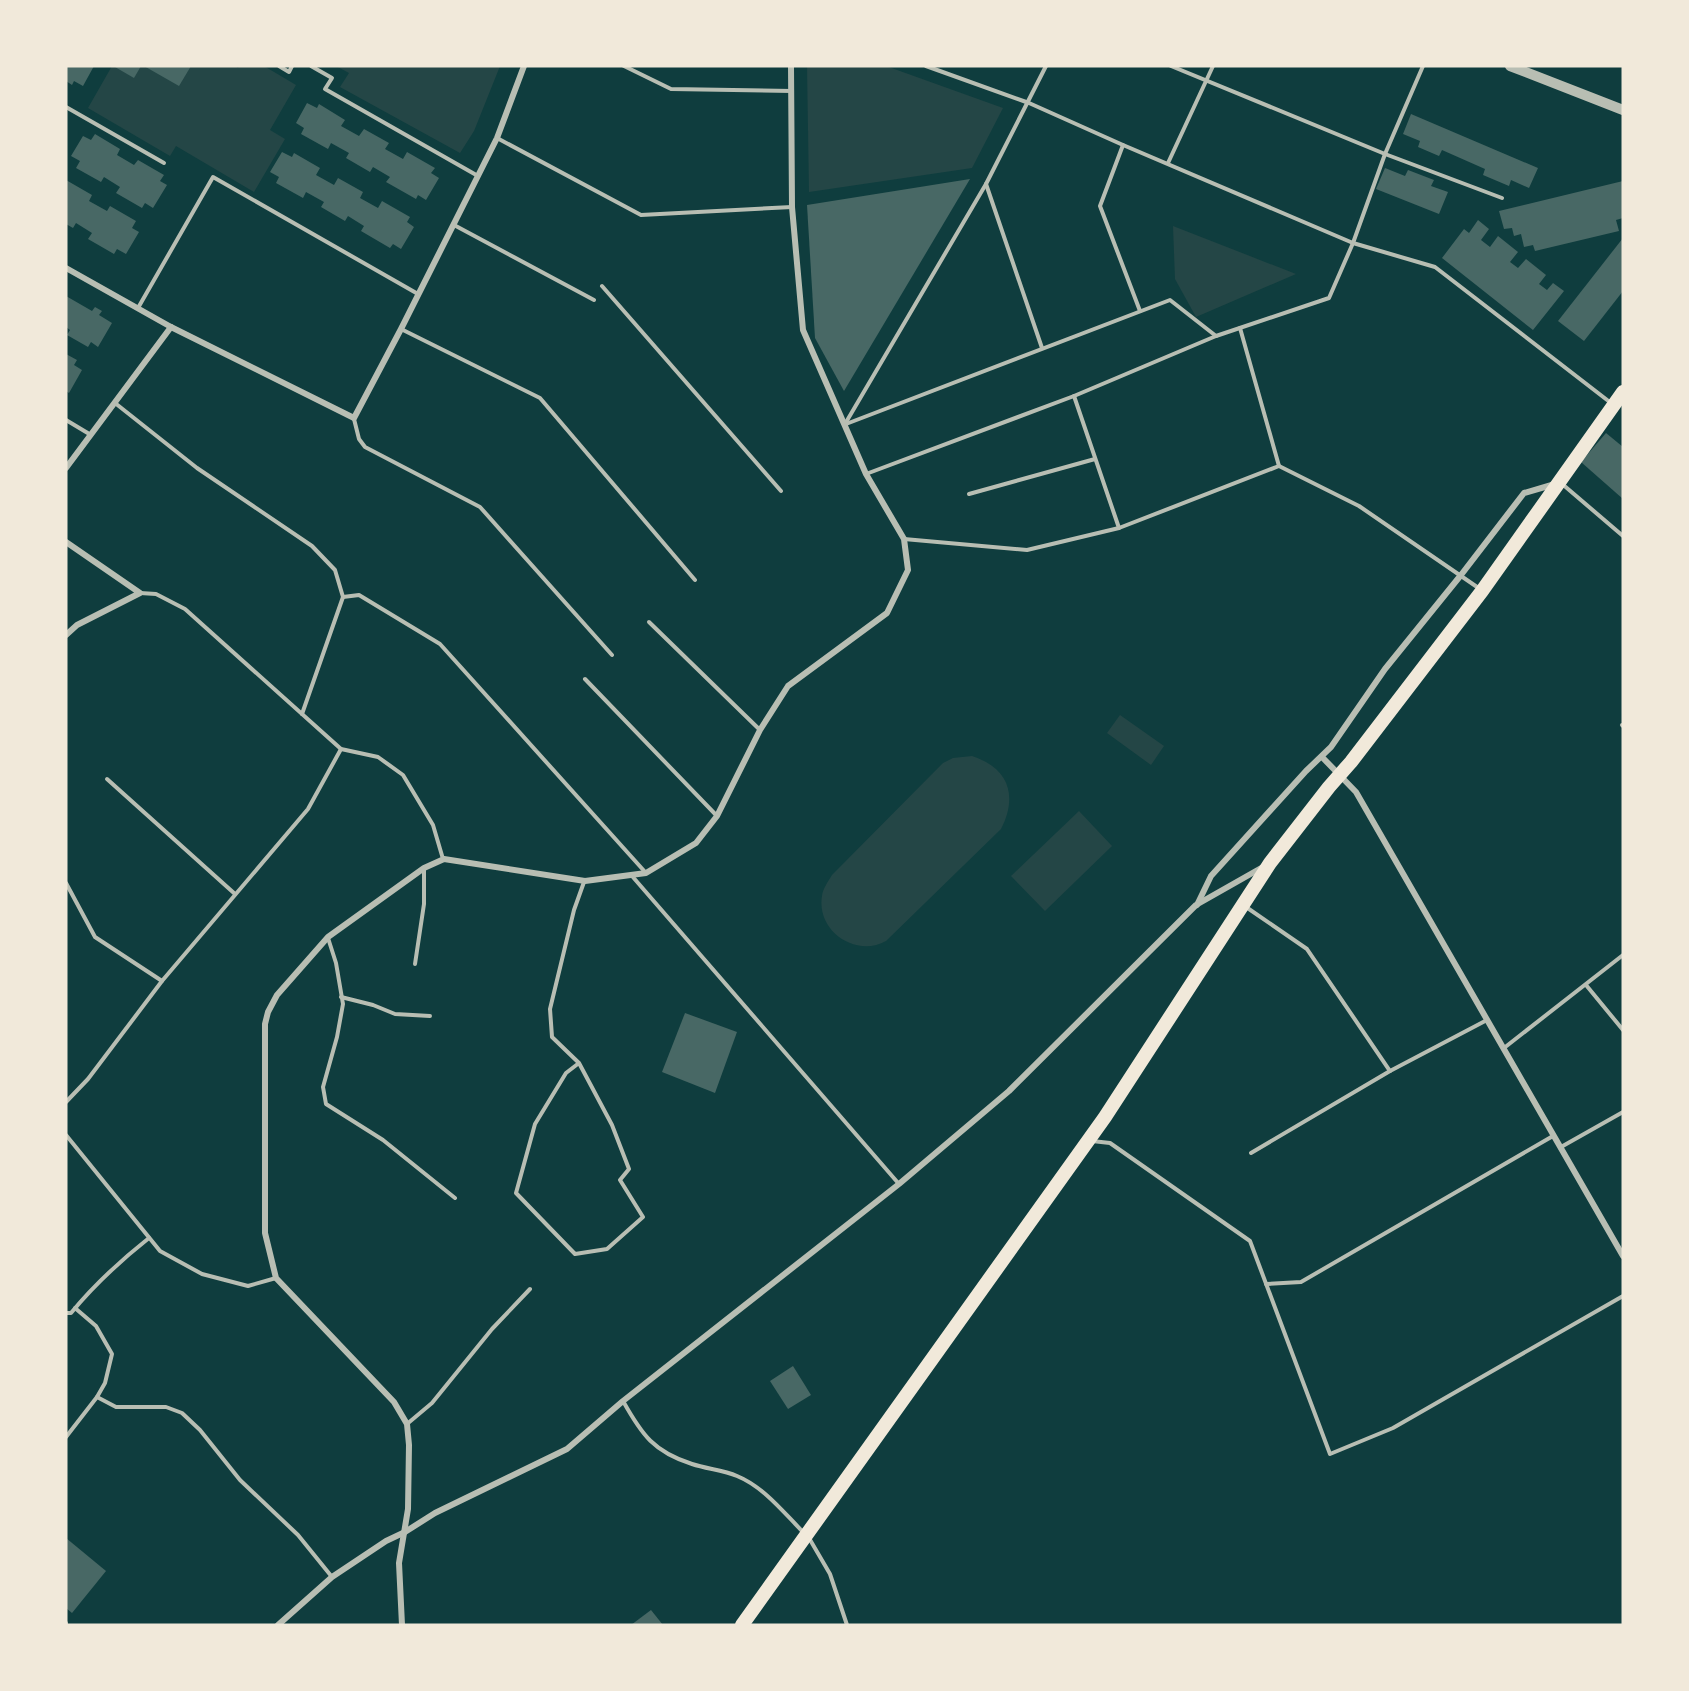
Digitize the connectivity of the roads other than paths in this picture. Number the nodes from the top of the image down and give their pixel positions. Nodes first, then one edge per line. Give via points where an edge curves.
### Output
1 (279, 66) edge
2 (292, 66) edge
3 (311, 66) edge
4 (524, 66) edge
5 (624, 66) edge
6 (791, 66) edge
7 (926, 66) edge
8 (1046, 66) edge
9 (1171, 66) edge
10 (1213, 66) edge
11 (1423, 66) edge
12 (1510, 66) edge
13 (1206, 81) junction
14 (792, 91) junction
15 (1029, 103) junction
16 (66, 107) edge
17 (1623, 110) edge
18 (497, 138) junction
19 (1123, 145) junction
20 (1385, 154) junction
21 (164, 163) dead end
22 (1168, 163) junction
23 (478, 176) junction
24 (986, 184) junction
25 (1502, 198) dead end
26 (792, 207) junction
27 (453, 225) junction
28 (1353, 243) junction
29 (66, 268) edge
30 (602, 286) dead end
31 (418, 294) junction
32 (594, 300) dead end
33 (138, 308) junction
34 (1140, 311) junction
35 (171, 327) junction
36 (1240, 328) junction
37 (401, 329) junction
38 (1216, 336) junction
39 (1042, 348) junction
40 (1623, 392) edge
41 (1074, 396) junction
42 (115, 403) junction
43 (1616, 407) junction
44 (354, 418) junction
45 (66, 420) edge
46 (845, 424) junction
47 (91, 435) junction
48 (1095, 459) junction
49 (1279, 466) junction
50 (66, 468) edge
51 (866, 474) junction
52 (1560, 482) junction
53 (781, 492) dead end
54 (969, 494) dead end
55 (1119, 528) junction
56 (1623, 536) edge
57 (904, 539) junction
58 (66, 542) edge
59 (1461, 575) junction
60 (695, 580) dead end
61 (1482, 591) junction
62 (140, 593) junction
63 (343, 597) junction
64 (650, 622) dead end
65 (66, 635) edge
66 (612, 655) dead end
67 (585, 679) dead end
68 (302, 714) junction
69 (760, 730) junction
70 (341, 749) junction
71 (1322, 757) junction
72 (1340, 775) junction
73 (106, 779) dead end
74 (717, 816) junction
75 (444, 859) junction
76 (1270, 863) junction
77 (424, 868) junction
78 (646, 873) junction
79 (632, 876) junction
80 (585, 881) junction
81 (66, 883) edge
82 (235, 894) junction
83 (1197, 905) junction
84 (1242, 905) junction
85 (328, 937) junction
86 (1623, 956) edge
87 (415, 964) dead end
88 (162, 981) junction
89 (1586, 985) junction
90 (341, 997) junction
91 (430, 1016) dead end
92 (1487, 1020) junction
93 (1623, 1030) edge
94 (1503, 1049) junction
95 (579, 1063) junction
96 (1390, 1071) junction
97 (66, 1102) edge
98 (1623, 1112) edge
99 (66, 1135) edge
100 (1553, 1136) junction
101 (1088, 1141) junction
102 (1560, 1147) junction
103 (1251, 1153) dead end
104 (899, 1184) junction
105 (455, 1198) dead end
106 (149, 1238) junction
107 (1623, 1256) edge
108 (276, 1278) junction
109 (1266, 1284) junction
110 (530, 1289) dead end
111 (1623, 1296) edge
112 (75, 1308) junction
113 (66, 1313) edge
114 (97, 1397) junction
115 (623, 1401) junction
116 (407, 1424) junction
117 (66, 1437) edge
118 (405, 1532) junction
119 (807, 1535) junction
120 (332, 1577) junction
121 (278, 1625) edge
122 (402, 1625) edge
123 (742, 1625) edge
124 (847, 1625) edge

1 - 2 lane via 289,72
3 - 23 lane via 332,78 325,89
4 - 18 street
5 - 14 lane via 671,89
6 - 14 street
7 - 15 lane
8 - 15 lane
9 - 13 lane
10 - 13 lane
11 - 20 lane
12 - 17 street
13 - 20 lane
13 - 22 lane
14 - 26 street
15 - 19 lane
15 - 24 lane
16 - 21 lane
18 - 23 street
18 - 26 lane via 641,215
19 - 22 lane
19 - 34 lane via 1100,206
20 - 25 lane
20 - 28 lane
22 - 28 lane
23 - 27 street
24 - 39 lane
24 - 46 lane
26 - 46 street via 803,330
27 - 31 street
27 - 32 lane
28 - 36 lane via 1329,298
28 - 43 lane via 1436,267
29 - 33 street
30 - 53 lane
31 - 33 lane via 213,177
31 - 37 street
33 - 35 street
34 - 38 lane via 1170,300
34 - 39 lane
35 - 42 street
35 - 44 street
36 - 38 lane
36 - 49 lane
37 - 44 street
37 - 60 lane via 540,398
38 - 41 lane
39 - 46 lane
40 - 43 main road
41 - 48 lane
41 - 51 lane
42 - 47 street
42 - 63 lane via 197,468 312,546 336,570
43 - 52 main road
44 - 66 lane via 358,439 365,447 480,507
45 - 47 lane
46 - 51 street
47 - 50 street
48 - 54 lane
48 - 55 lane
49 - 55 lane
49 - 59 lane via 1359,506
51 - 57 street
52 - 56 lane
52 - 59 street via 1524,493
52 - 61 main road
55 - 57 lane via 1027,550
57 - 69 street via 908,570 887,613 788,686
58 - 62 street
59 - 61 lane
59 - 71 street via 1384,669
61 - 72 main road
62 - 65 street via 76,625
62 - 68 lane via 156,594 185,609
63 - 68 lane
63 - 78 lane via 359,595 440,644
64 - 69 lane
67 - 74 lane
68 - 70 lane
69 - 74 street
70 - 75 lane via 378,757 403,775 433,825
70 - 82 lane via 308,809
71 - 72 street
71 - 83 street via 1211,876
72 - 76 main road
72 - 92 street via 1356,792
73 - 82 lane
74 - 78 street via 696,843
75 - 77 street
75 - 80 street
76 - 83 street
76 - 84 main road
77 - 85 street
77 - 87 lane via 424,904
78 - 79 street
79 - 80 street
79 - 104 lane
80 - 95 lane via 550,1009 552,1037
81 - 88 lane via 96,937
82 - 88 lane
83 - 104 street via 1026,1075
84 - 96 lane via 1307,949
84 - 101 main road
85 - 90 lane
85 - 108 street via 276,995 265,1024 265,1233
86 - 89 lane
88 - 97 lane
89 - 93 lane
89 - 94 lane
90 - 91 lane via 395,1014
90 - 105 lane via 337,1037 323,1087 326,1104 382,1140
92 - 94 street
92 - 96 lane
94 - 100 street
95 - 95 lane via 612,1125 629,1169 620,1180 643,1217 607,1250 575,1254 516,1193 535,1124 566,1073
96 - 103 lane
98 - 102 lane
99 - 106 lane
100 - 102 street
100 - 109 lane via 1301,1282
101 - 109 lane via 1110,1143 1250,1241
101 - 119 main road
102 - 107 street
104 - 115 street
106 - 108 lane via 160,1251 202,1274 248,1286
106 - 112 lane via 94,1285
108 - 116 street via 394,1402
109 - 111 lane via 1330,1454 1393,1428
110 - 116 lane via 432,1403
112 - 113 lane
112 - 114 lane via 96,1326 112,1354
114 - 117 lane
114 - 120 lane via 116,1407 166,1407 182,1413 240,1480 298,1535
115 - 118 street via 567,1449 435,1513
115 - 119 lane via 641,1432 663,1452 738,1476 764,1493
116 - 118 street
118 - 120 street
118 - 122 street via 399,1563
119 - 123 main road
119 - 124 lane via 830,1574
120 - 121 street

